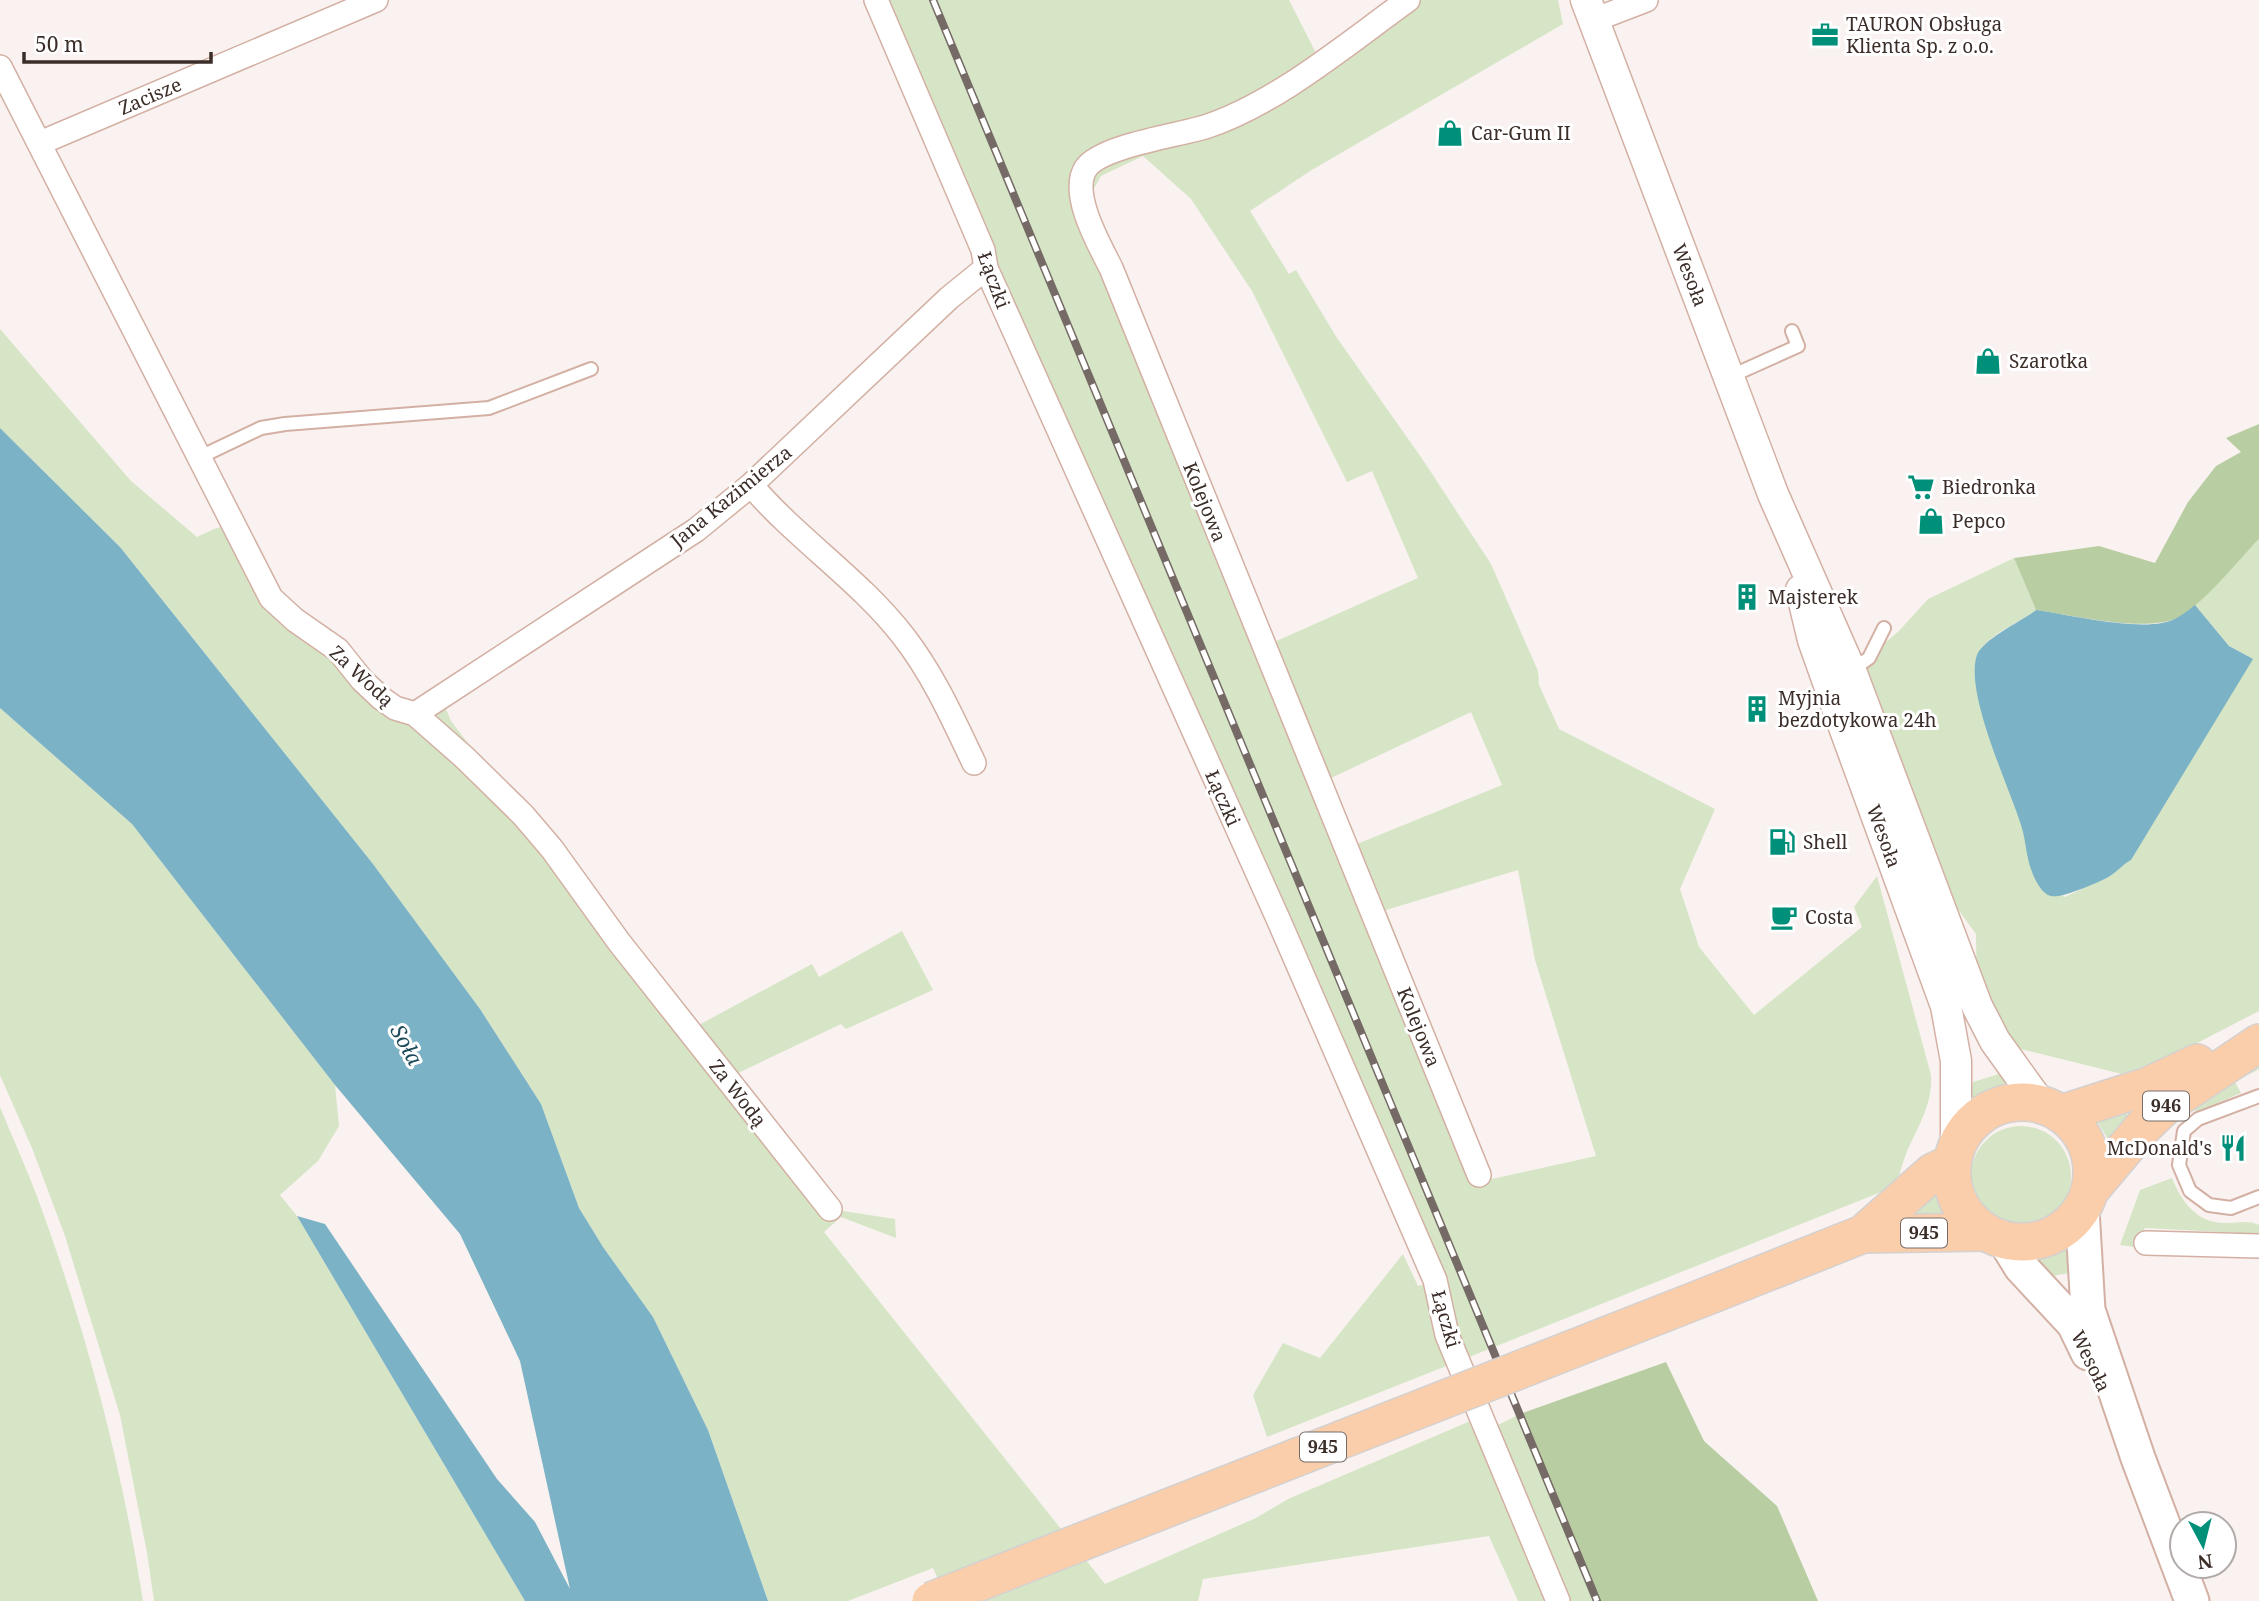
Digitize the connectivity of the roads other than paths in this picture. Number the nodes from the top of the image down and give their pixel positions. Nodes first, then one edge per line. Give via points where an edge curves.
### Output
1 (376, 0) edge
2 (876, 0) edge
3 (1408, 0) edge
4 (1646, 0) edge
5 (1590, 10) edge
6 (0, 67) edge
7 (40, 143) junction
8 (986, 268) junction
9 (1792, 331) dead end
10 (591, 369) dead end
11 (1729, 377) junction
12 (200, 457) junction
13 (751, 485) junction
14 (1787, 528) junction
15 (1884, 628) dead end
16 (1851, 671) junction
17 (415, 714) junction
18 (974, 764) dead end
19 (2259, 1035) edge
20 (2259, 1043) edge
21 (2259, 1096) edge
22 (2051, 1109) junction
23 (1954, 1155) junction
24 (1479, 1175) dead end
25 (2259, 1197) edge
26 (2086, 1199) junction
27 (830, 1209) dead end
28 (1863, 1234) junction
29 (1994, 1236) junction
30 (2146, 1243) dead end
31 (2259, 1246) edge
32 (2138, 1458) junction
33 (931, 1601) edge
34 (1559, 1601) edge
35 (2192, 1601) edge

1 - 7 street, Zacisze
2 - 8 street, Łączki via 983,250
3 - 24 street, Kolejowa via 1311,69 1238,113 1097,160 1085,169 1081,189 1093,232
4 - 5 street, Wesoła
5 - 11 street, Wesoła
6 - 7 street, Za Wodą
7 - 12 street, Za Wodą
8 - 13 street, Jana Kazimierza via 948,298
8 - 34 street, Łączki via 1435,1280 1447,1335
9 - 11 lane via 1798,346
10 - 12 lane via 495,407 285,424 261,429
11 - 14 street, Wesoła
12 - 17 street, Za Wodą via 271,598 338,650 381,698
13 - 17 street, Jana Kazimierza via 696,530
13 - 18 street via 902,635 948,705
14 - 16 street, Wesoła
14 - 23 street, Wesoła via 1813,640 1946,1006 1956,1061
15 - 16 lane via 1869,658
16 - 22 street, Wesoła via 1977,1006 1995,1041
17 - 27 street, Za Wodą via 513,805 552,849 619,942
19 - 22 main road, 946 via 2148,1086
20 - 26 main road, 946 via 2165,1106
21 - 25 lane via 2198,1119 2184,1131 2179,1165 2190,1191 2209,1205 2231,1208
22 - 23 main road via 2021,1102 2000,1105 1967,1129
22 - 26 main road via 2077,1128 2088,1146 2092,1167
23 - 28 main road, 945
23 - 29 main road via 1955,1194 1967,1215
26 - 29 main road via 2068,1226 2049,1238 2027,1242
26 - 32 main road, Wesoła via 2088,1310
28 - 29 main road, 945
28 - 33 main road, 945, bridge
29 - 32 main road, Wesoła via 2074,1324
30 - 31 street
32 - 35 main road, Wesoła

